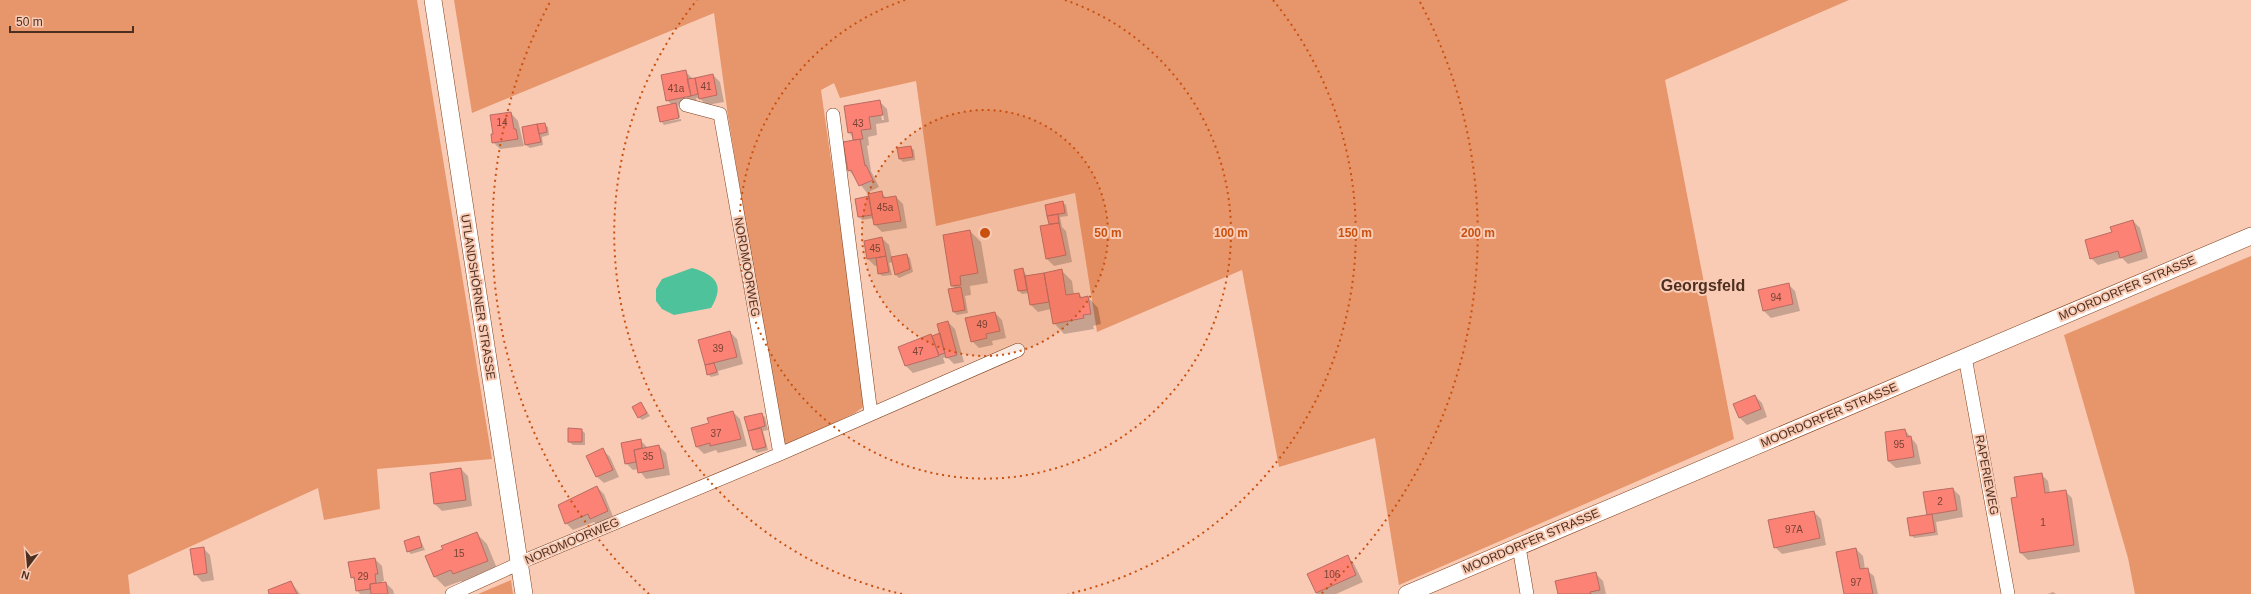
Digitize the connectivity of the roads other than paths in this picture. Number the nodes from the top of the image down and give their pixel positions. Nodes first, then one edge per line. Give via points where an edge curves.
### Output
1 (433, 0) edge
2 (686, 105) dead end
3 (832, 115) dead end
4 (2251, 236) edge
5 (1018, 350) dead end
6 (1964, 357) junction
7 (871, 414) junction
8 (780, 454) junction
9 (1519, 546) junction
10 (519, 563) junction
11 (452, 594) edge
12 (524, 594) edge
13 (1407, 594) edge
14 (1527, 594) edge
15 (2008, 594) edge

1 - 10 street, UTLANDSHÖRNER STRASSE
2 - 8 street, NORDMOORWEG via 720,114
3 - 7 street
4 - 6 street, MOORDORFER STRASSE
5 - 7 street, NORDMOORWEG
6 - 9 street, MOORDORFER STRASSE
6 - 15 street, RAPERIEWEG
7 - 8 street, NORDMOORWEG
8 - 10 street, NORDMOORWEG
9 - 13 street, MOORDORFER STRASSE
9 - 14 street
10 - 11 street, NORDMOORWEG
10 - 12 street, UTLANDSHÖRNER STRASSE

